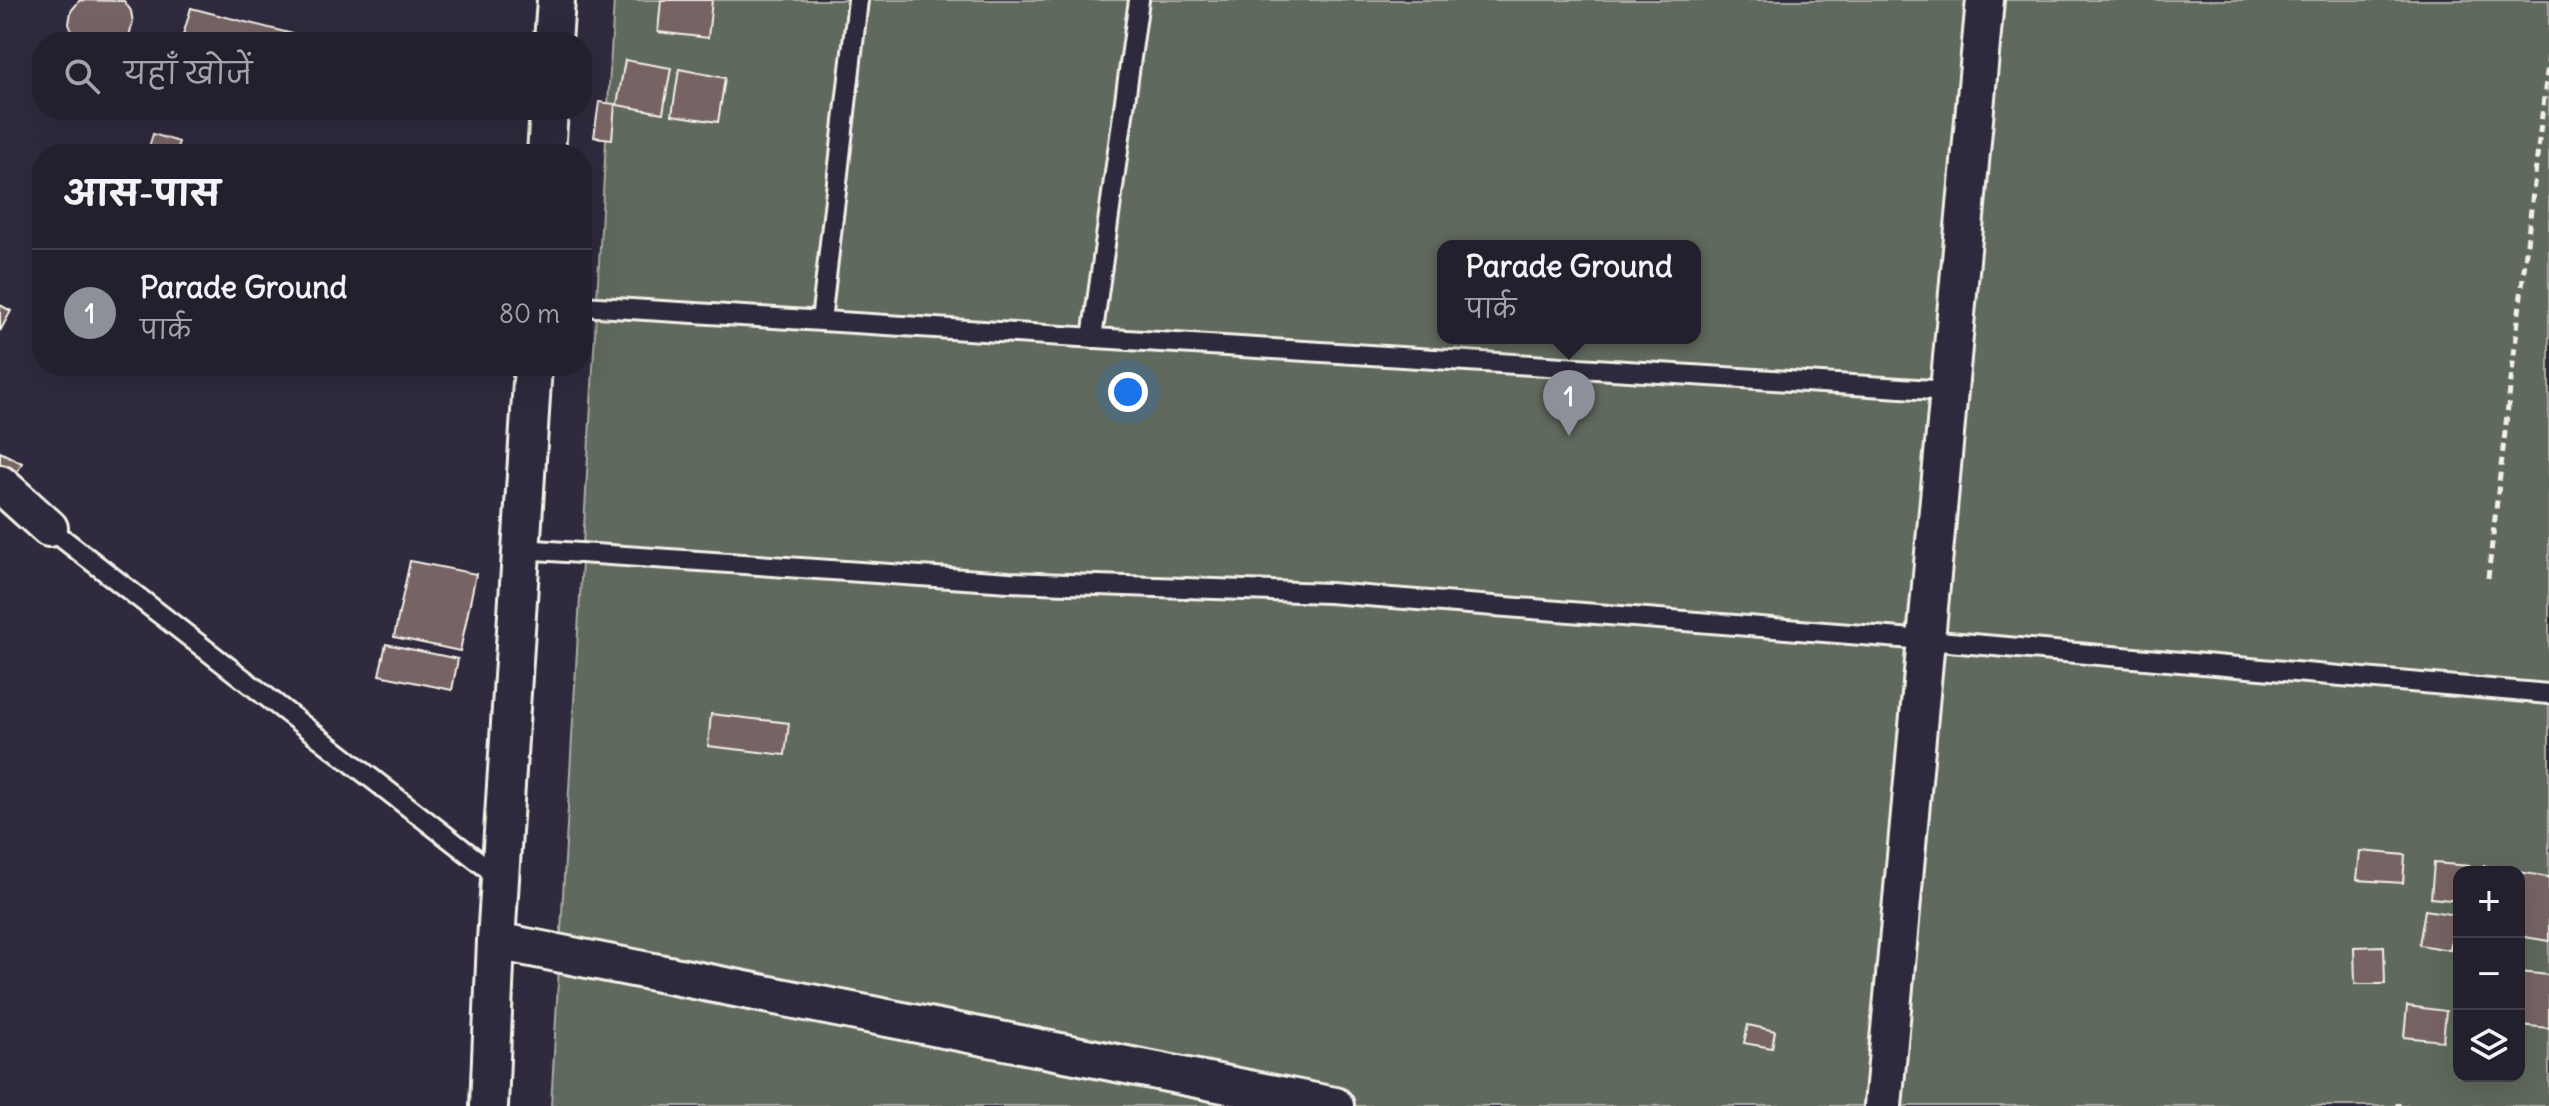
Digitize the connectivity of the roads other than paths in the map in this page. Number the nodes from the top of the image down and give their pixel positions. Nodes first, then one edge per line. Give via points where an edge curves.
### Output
1 (556, 0) edge
2 (858, 0) edge
3 (1139, 0) edge
4 (1985, 0) edge
5 (554, 32) edge
6 (548, 120) edge
7 (547, 144) edge
8 (592, 307) edge
9 (821, 321) junction
10 (1092, 338) junction
11 (532, 376) edge
12 (1949, 391) junction
13 (0, 484) edge
14 (49, 528) joint
15 (521, 549) junction
16 (1926, 640) junction
17 (2549, 694) edge
18 (500, 878) junction
19 (496, 941) junction
20 (489, 1106) edge
21 (1335, 1106) edge
22 (1883, 1106) edge

1 - 5 street
2 - 9 lane
3 - 10 lane
4 - 12 street
6 - 7 street
8 - 9 lane
9 - 10 lane
10 - 12 lane
11 - 15 street
12 - 16 street
13 - 14 street
14 - 18 lane
15 - 16 lane via 1009,582 1329,593
15 - 18 street
16 - 17 lane
16 - 22 street
18 - 19 street
19 - 20 street
19 - 21 street

